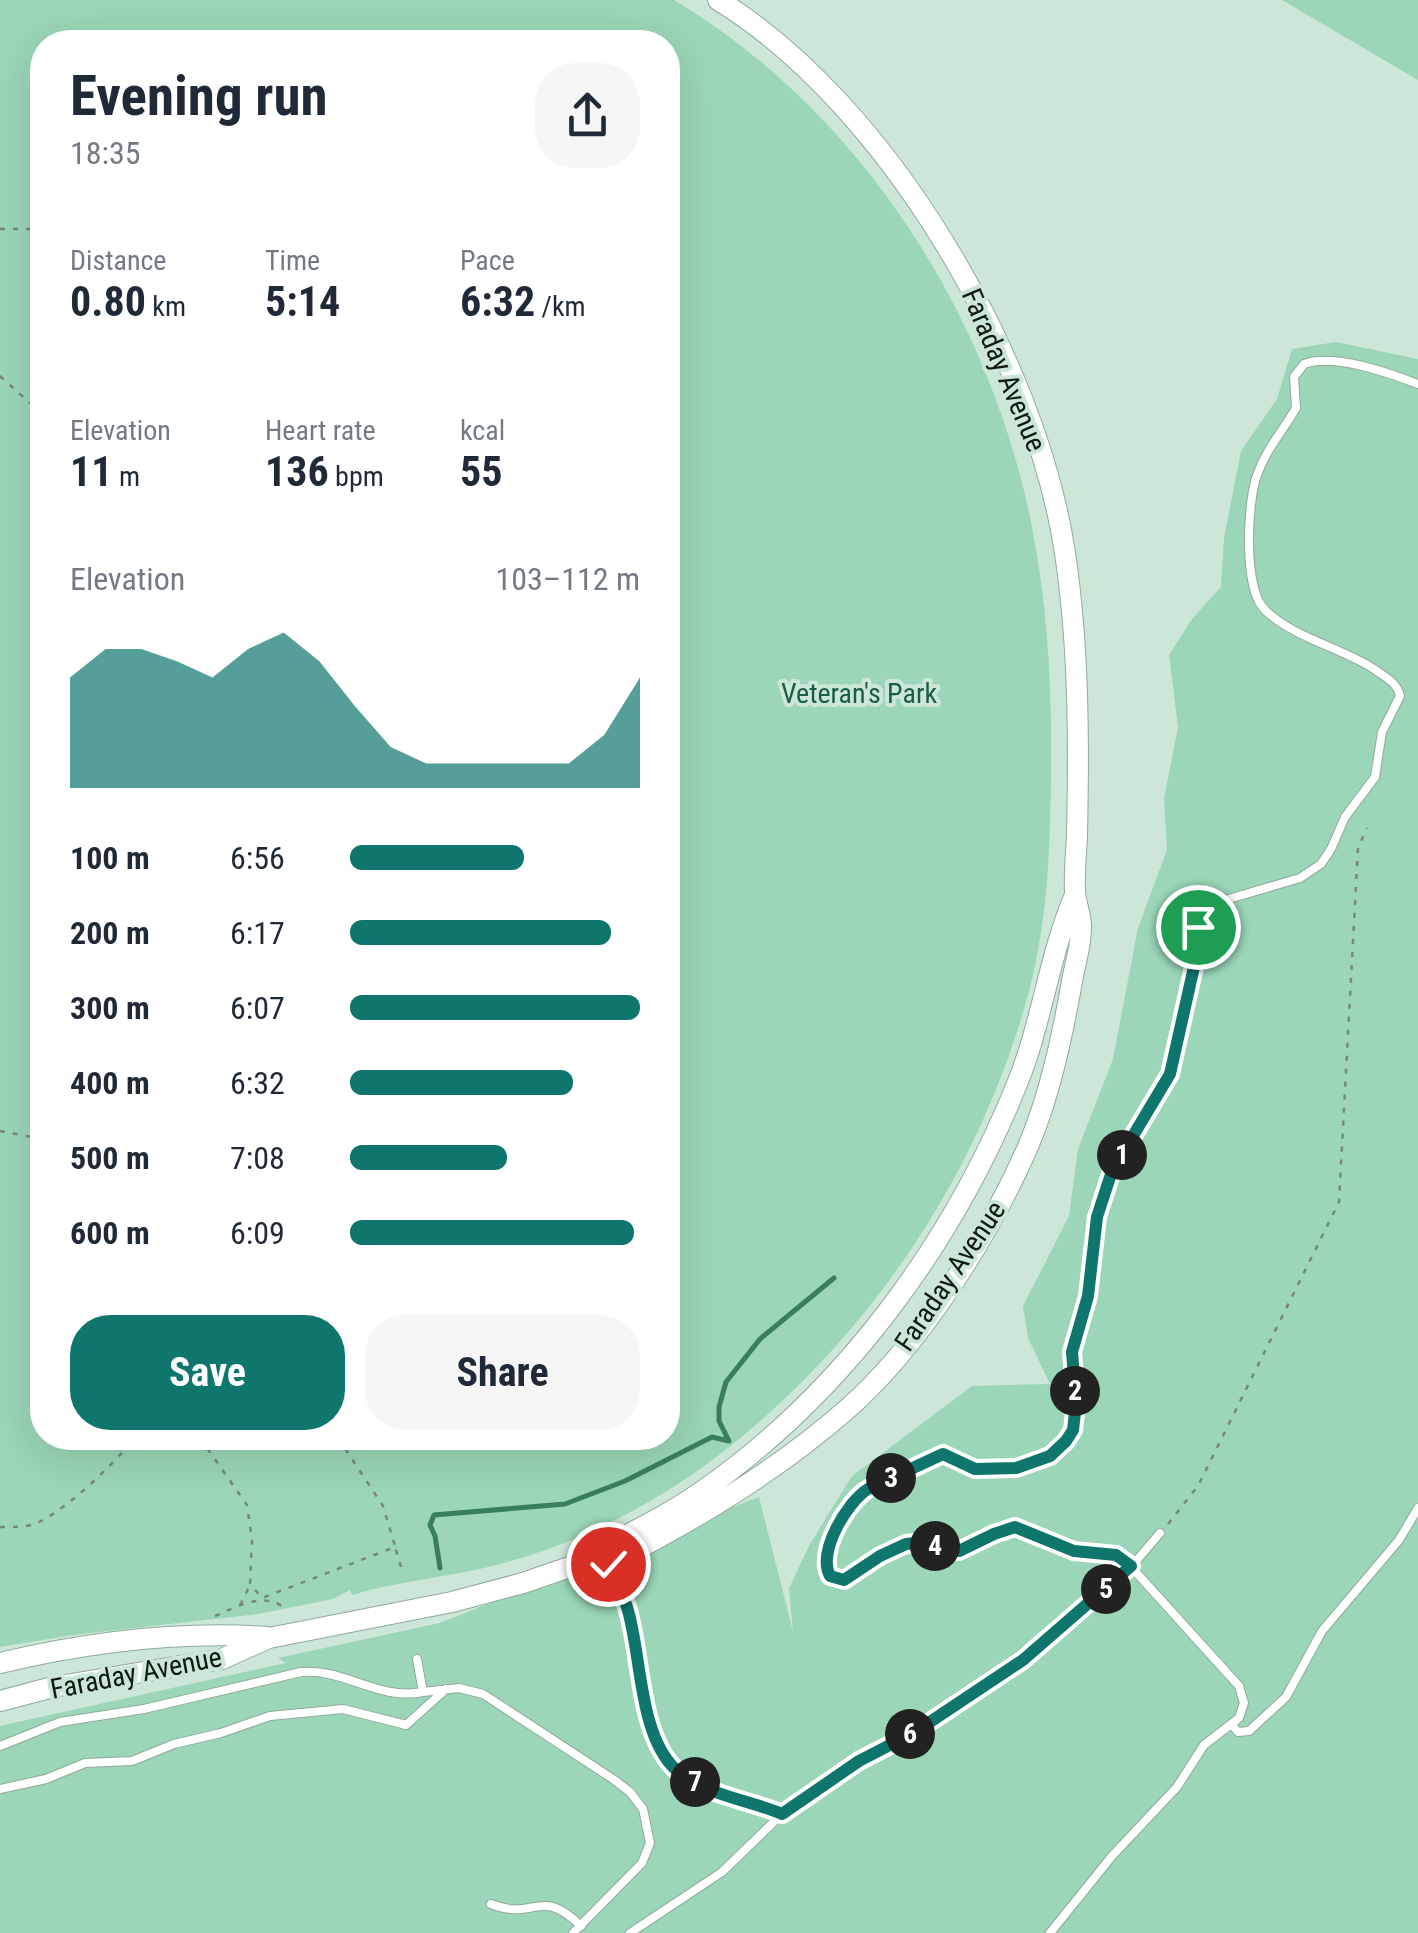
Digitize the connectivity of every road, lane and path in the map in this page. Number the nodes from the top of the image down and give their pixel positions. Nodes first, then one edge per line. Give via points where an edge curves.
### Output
1 (729, 3) edge
2 (0, 229) edge
3 (30, 229) edge
4 (0, 376) edge
5 (1418, 384) edge
6 (30, 403) edge
7 (1366, 828) dead end
8 (1075, 895) junction
9 (0, 1131) edge
10 (30, 1137) edge
11 (124, 1450) edge
12 (208, 1450) edge
13 (346, 1450) edge
14 (1418, 1508) edge
15 (0, 1527) edge
16 (1160, 1533) joint
17 (396, 1547) junction
18 (600, 1561) junction
19 (1131, 1566) junction
20 (401, 1567) dead end
21 (250, 1584) junction
22 (262, 1598) junction
23 (240, 1606) junction
24 (287, 1610) dead end
25 (213, 1622) dead end
26 (269, 1638) junction
27 (417, 1658) dead end
28 (0, 1664) edge
29 (446, 1689) junction
30 (423, 1692) junction
31 (0, 1701) edge
32 (1232, 1725) junction
33 (0, 1746) edge
34 (0, 1789) edge
35 (782, 1814) junction
36 (492, 1904) dead end
37 (581, 1926) junction
38 (573, 1933) edge
39 (630, 1933) edge
40 (1050, 1933) edge

1 - 8 main road, Faraday Avenue via 806,68 918,200 968,281 1027,412 1065,550 1073,620 1079,729
2 - 3 path
4 - 6 path
5 - 19 lane via 1363,367 1304,364 1294,377 1296,408 1258,472 1250,554 1258,602 1391,681 1400,696 1382,732 1375,777 1321,864 1300,878 1216,904 1200,922 1170,1074 1112,1171 1097,1217 1088,1296 1072,1352 1076,1413 1070,1436 1031,1464 979,1470 943,1454 868,1489 849,1510 826,1563 830,1576 844,1580 899,1546 924,1542 959,1551 1015,1527 1074,1551 1116,1555
7 - 16 path via 1358,848 1339,1202 1198,1486
8 - 18 main road, Faraday Avenue via 1018,1081 992,1141 915,1274 799,1413 698,1495 605,1546
8 - 18 main road, Faraday Avenue via 1082,926 1066,1018 1030,1144 944,1295 847,1410 721,1503
9 - 10 path
11 - 15 path via 40,1521
12 - 21 path via 247,1505
13 - 17 path via 383,1506
14 - 32 lane via 1322,1631 1286,1696 1249,1731
16 - 19 lane
17 - 20 path
17 - 22 path
18 - 26 main road, Faraday Avenue via 452,1602
18 - 35 path via 626,1606 645,1704 674,1769 700,1786
19 - 32 lane via 1239,1686 1244,1704
19 - 35 lane via 1023,1660
21 - 22 path
21 - 23 path
22 - 23 path
22 - 24 path
23 - 25 path
26 - 28 main road, Faraday Avenue via 215,1634
26 - 31 main road, Faraday Avenue via 222,1660
27 - 30 lane
29 - 30 lane
29 - 34 lane via 406,1725 343,1709 270,1716 139,1759 85,1762
29 - 37 lane via 502,1704 622,1785 643,1809 650,1835 646,1856
30 - 33 lane via 387,1693 325,1671 301,1672 60,1722
32 - 40 lane via 1204,1745 1177,1787
35 - 39 lane via 722,1872
36 - 37 lane via 512,1911 558,1906
37 - 38 lane

